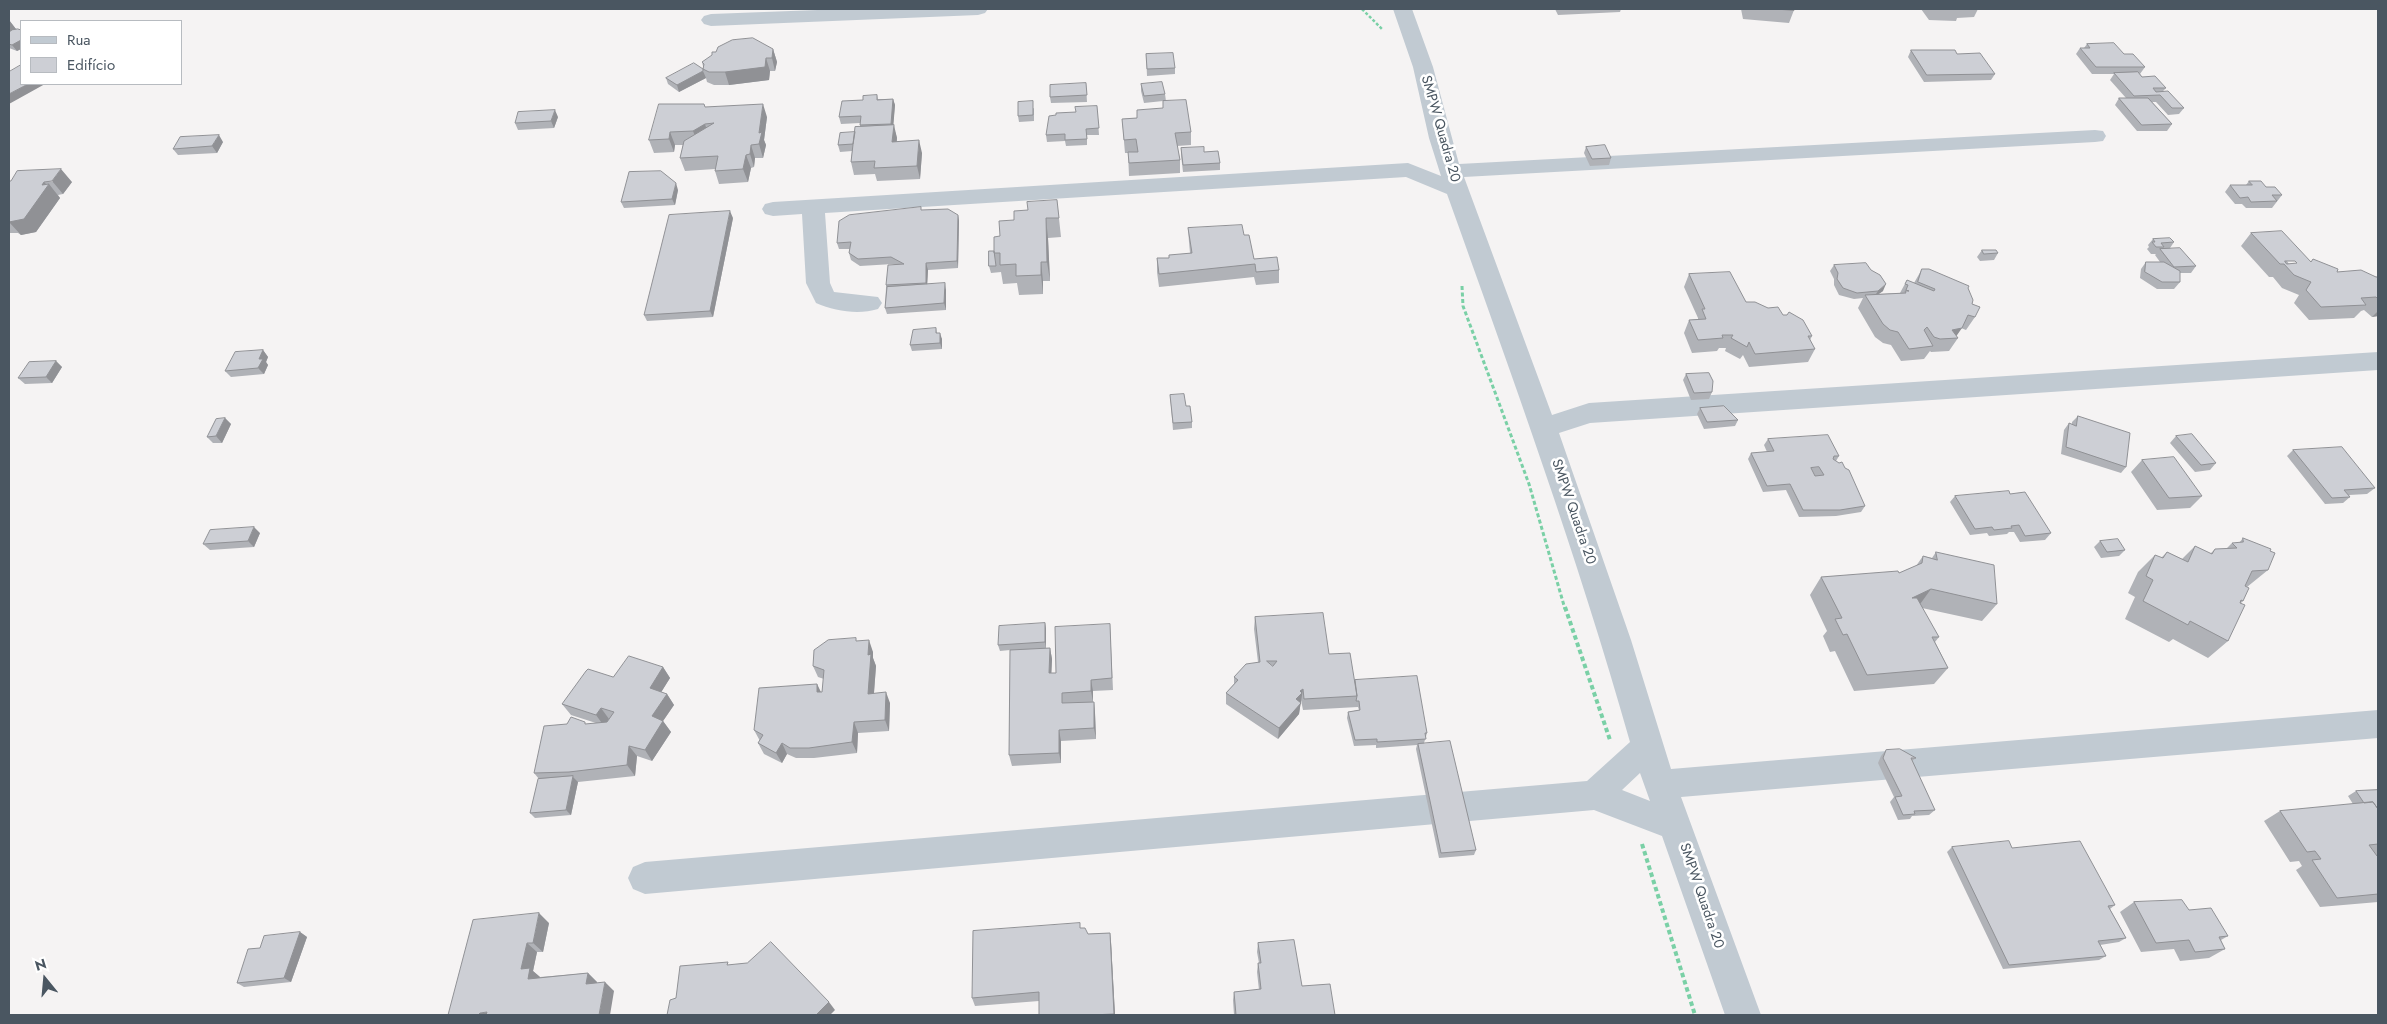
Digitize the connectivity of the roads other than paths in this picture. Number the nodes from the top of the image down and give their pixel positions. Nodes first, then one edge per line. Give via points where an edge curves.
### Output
1 (978, 9) edge
2 (1402, 9) edge
3 (711, 20) dead end
4 (2095, 136) dead end
5 (1440, 138) junction
6 (1408, 170) junction
7 (1454, 180) junction
8 (812, 207) junction
9 (773, 209) dead end
10 (870, 304) dead end
11 (2378, 362) edge
12 (1530, 391) junction
13 (1588, 412) junction
14 (1544, 428) junction
15 (2378, 724) edge
16 (1647, 747) junction
17 (1661, 784) junction
18 (1594, 795) junction
19 (1676, 826) junction
20 (645, 878) dead end
21 (1743, 1015) edge

1 - 3 street
2 - 5 street, SMPW Quadra 20 via 1422,67
4 - 7 street
5 - 6 street
5 - 7 street, SMPW Quadra 20
6 - 7 street
6 - 8 street
7 - 12 street, SMPW Quadra 20
8 - 9 street
8 - 10 street via 818,283 824,297 836,302
11 - 13 street
12 - 13 street
12 - 14 street, SMPW Quadra 20
13 - 14 street
14 - 16 street, SMPW Quadra 20 via 1616,640
15 - 17 street
16 - 17 street, SMPW Quadra 20
16 - 18 street
17 - 19 street, SMPW Quadra 20
18 - 19 street
18 - 20 street
19 - 21 street, SMPW Quadra 20

